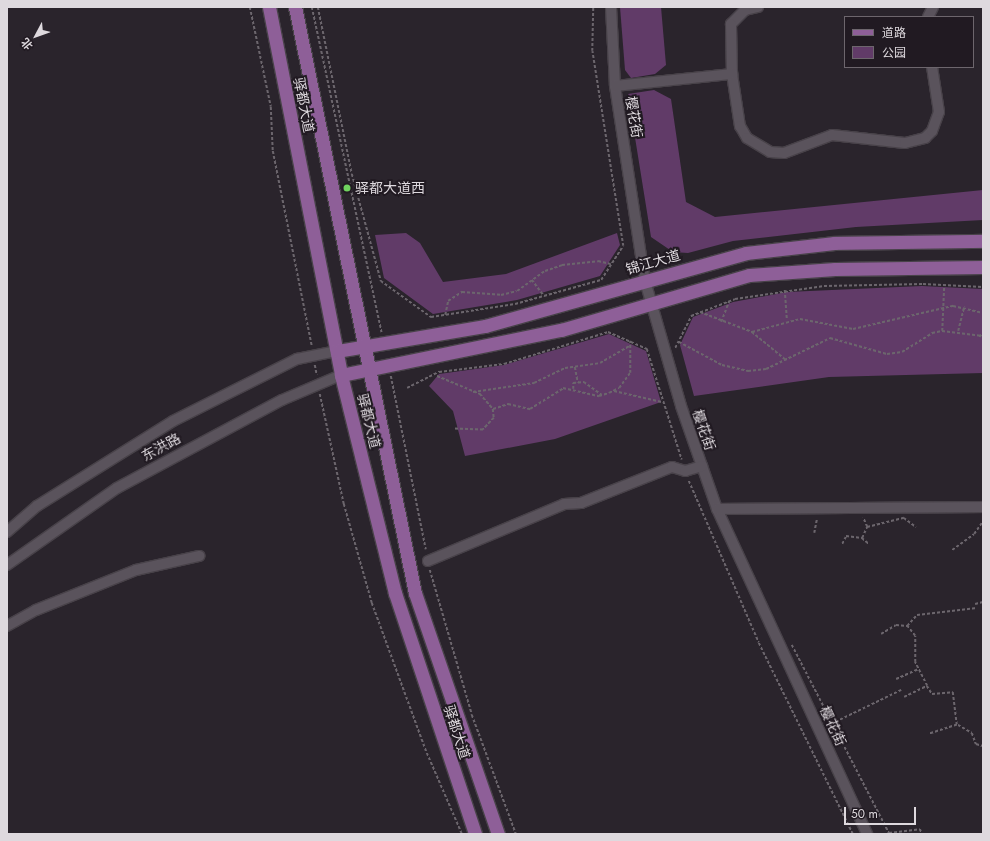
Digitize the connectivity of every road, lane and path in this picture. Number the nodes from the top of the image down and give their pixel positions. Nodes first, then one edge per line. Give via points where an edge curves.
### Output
1 (250, 7) edge
2 (269, 7) edge
3 (295, 7) edge
4 (312, 7) edge
5 (318, 7) edge
6 (593, 7) edge
7 (611, 7) edge
8 (758, 7) edge
9 (933, 7) edge
10 (928, 16) edge
11 (932, 68) edge
12 (732, 74) junction
13 (615, 86) junction
14 (983, 241) edge
15 (611, 264) junction
16 (983, 267) edge
17 (532, 279) junction
18 (645, 281) junction
19 (944, 285) junction
20 (983, 287) edge
21 (785, 290) junction
22 (544, 296) junction
23 (729, 301) junction
24 (650, 303) junction
25 (964, 307) junction
26 (942, 308) junction
27 (700, 312) junction
28 (983, 312) edge
29 (445, 316) junction
30 (787, 320) junction
31 (721, 322) junction
32 (942, 331) junction
33 (958, 331) junction
34 (752, 332) junction
35 (983, 333) edge
36 (978, 336) junction
37 (983, 336) edge
38 (630, 341) junction
39 (678, 342) junction
40 (385, 346) junction
41 (630, 346) junction
42 (364, 349) junction
43 (337, 352) junction
44 (313, 355) junction
45 (677, 356) dead end
46 (786, 360) junction
47 (388, 364) junction
48 (575, 366) junction
49 (369, 368) junction
50 (341, 375) junction
51 (437, 376) dead end
52 (578, 383) junction
53 (318, 385) junction
54 (407, 388) dead end
55 (573, 389) junction
56 (614, 391) junction
57 (473, 392) junction
58 (602, 395) junction
59 (662, 402) junction
60 (493, 409) junction
61 (454, 429) dead end
62 (702, 466) junction
63 (685, 471) junction
64 (983, 507) edge
65 (717, 509) junction
66 (820, 514) dead end
67 (858, 514) dead end
68 (983, 521) edge
69 (867, 527) junction
70 (916, 527) dead end
71 (7, 532) edge
72 (814, 533) dead end
73 (862, 538) junction
74 (842, 544) dead end
75 (869, 544) dead end
76 (952, 550) dead end
77 (199, 556) dead end
78 (428, 561) junction
79 (7, 565) edge
80 (983, 602) edge
81 (976, 604) dead end
82 (977, 608) dead end
83 (7, 626) edge
84 (907, 626) junction
85 (881, 634) dead end
86 (791, 644) dead end
87 (918, 669) junction
88 (896, 679) dead end
89 (927, 686) junction
90 (901, 690) dead end
91 (904, 697) dead end
92 (832, 724) junction
93 (957, 725) junction
94 (930, 734) dead end
95 (983, 746) edge
96 (906, 831) junction
97 (499, 832) edge
98 (462, 834) edge
99 (475, 834) edge
100 (516, 834) edge
101 (853, 834) edge
102 (867, 834) edge
103 (906, 834) edge
104 (922, 834) edge

1 - 44 path via 271,107 273,151
2 - 43 main road, 驿都大道
3 - 42 main road, 驿都大道
4 - 40 path
5 - 29 path via 352,174 381,280 431,317
6 - 15 path via 592,51 623,246
7 - 13 street, 樱花街
8 - 12 street via 745,10 731,24
9 - 10 street
11 - 12 street via 939,112 935,126 925,138 905,143 832,135 784,153 764,150 747,138 740,126
12 - 13 street
13 - 18 street, 樱花街
14 - 18 main road, 锦江大道 via 834,243 746,253
15 - 17 path via 598,261 562,265
15 - 22 path via 601,280
16 - 24 main road via 835,269 749,275
17 - 22 path
17 - 29 path via 517,291 501,295 473,292 455,294 448,301
18 - 24 street, 樱花街
18 - 40 main road, 锦江大道 via 558,308
19 - 20 path
19 - 21 path
19 - 26 path
21 - 23 path
21 - 30 path
22 - 29 path
23 - 27 path
23 - 31 path
24 - 47 main road via 486,348
24 - 62 street, 樱花街
25 - 26 path
25 - 28 path
25 - 33 path
26 - 30 path via 849,329 800,319
26 - 32 path
27 - 31 path
27 - 39 path via 691,316
30 - 34 path
31 - 34 path
32 - 33 path
32 - 46 path via 902,352 872,352 846,341 830,338
33 - 36 path
34 - 46 path
35 - 36 path
36 - 37 path
38 - 41 path
38 - 54 path via 608,332 504,364 439,372
38 - 59 path via 647,349
39 - 45 path
39 - 46 path via 736,370 766,369
40 - 42 main road, 锦江大道
41 - 48 path via 600,363
41 - 56 path via 630,373
42 - 43 main road, 锦江大道
42 - 49 main road, 驿都大道
43 - 44 street, 东洪路
43 - 50 main road, 驿都大道
44 - 53 path
44 - 71 street, 东洪路 via 234,388 173,421 37,506
47 - 49 main road
47 - 78 path
48 - 52 path
48 - 57 path via 534,383
49 - 50 main road
49 - 97 main road, 驿都大道 via 414,593
50 - 53 street, 东洪路
50 - 99 main road, 驿都大道 via 395,593
51 - 57 path
52 - 55 path via 573,383
52 - 58 path via 584,382
53 - 79 street, 东洪路 via 192,446 117,488
53 - 98 path via 344,504 372,603 427,753
55 - 58 path
55 - 60 path via 553,392 530,408 508,404
56 - 58 path
56 - 59 path
57 - 60 path
59 - 63 path
60 - 61 path via 494,418 483,430
62 - 63 street
62 - 65 street, 樱花街
63 - 78 street via 672,467 581,503 564,504
63 - 101 path via 749,623
64 - 65 street
65 - 102 street, 樱花街
66 - 72 path
67 - 69 path
68 - 76 path via 974,534
69 - 70 path via 904,518
69 - 73 path
73 - 74 path via 846,536
73 - 75 path
77 - 83 street via 136,570 36,610
78 - 100 path via 472,715
80 - 81 path
82 - 84 path via 916,615
84 - 85 path via 896,625
84 - 87 path via 915,636
86 - 92 path
87 - 88 path
87 - 89 path
89 - 91 path
89 - 93 path via 932,694 953,692
90 - 92 path
92 - 96 path via 889,833
93 - 94 path
93 - 95 path via 968,730 976,744
96 - 103 path
96 - 104 path via 920,829

